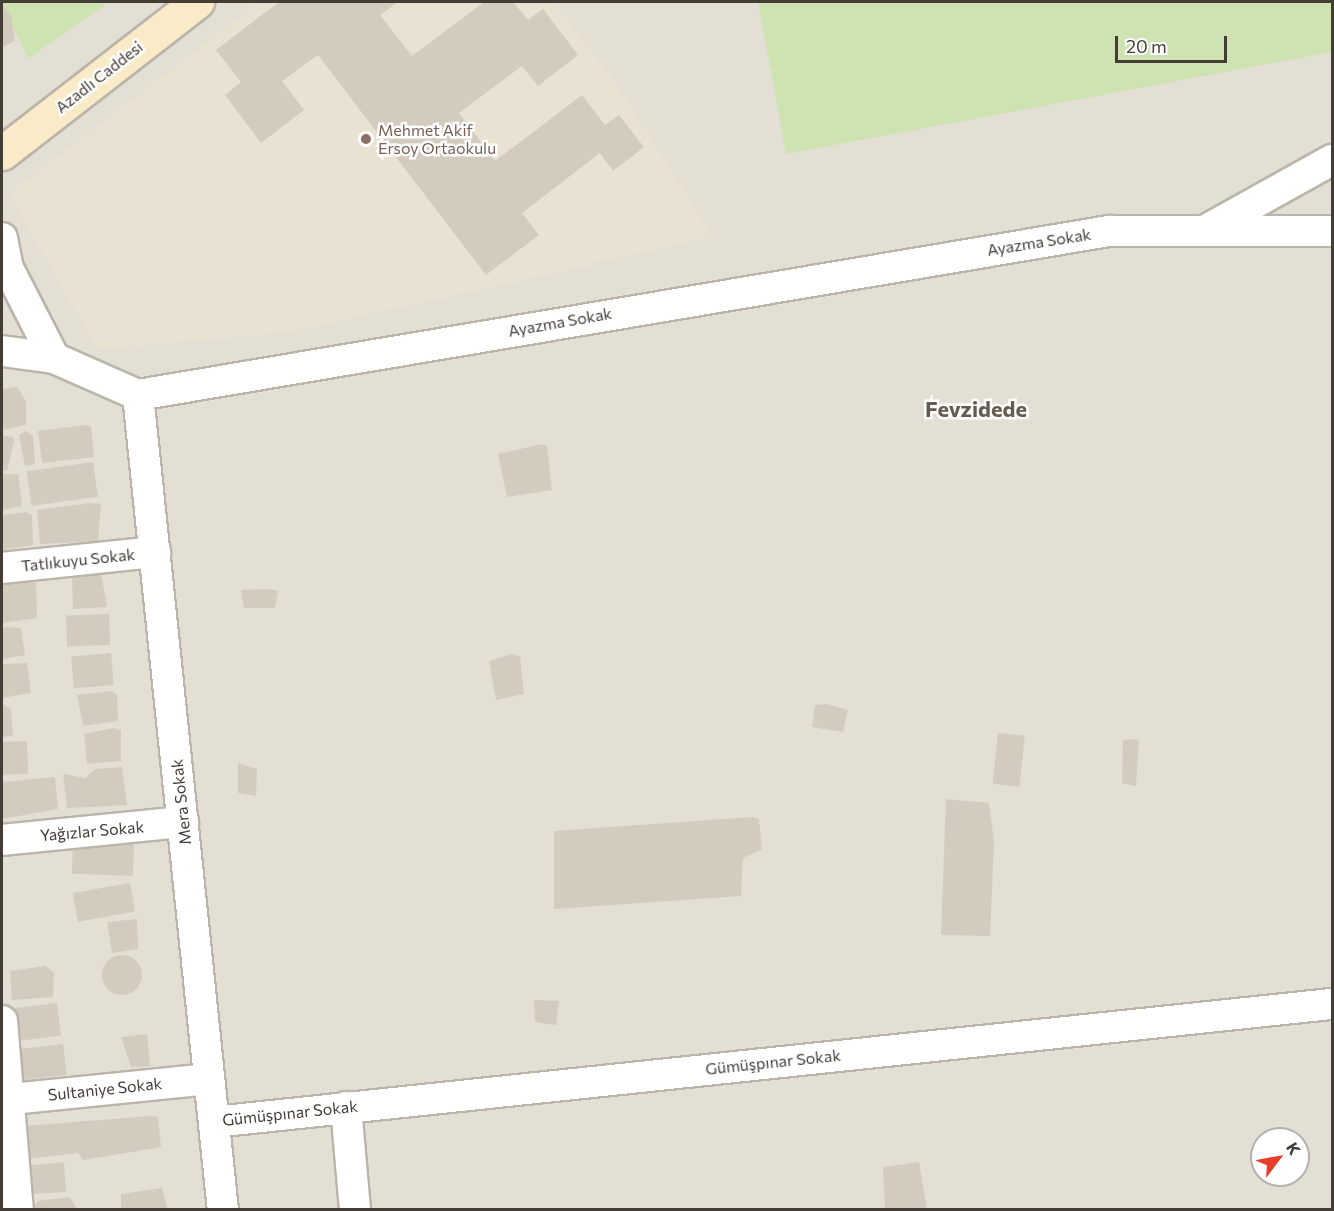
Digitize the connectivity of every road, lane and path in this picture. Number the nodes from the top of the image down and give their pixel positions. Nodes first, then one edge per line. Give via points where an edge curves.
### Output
1 (197, 2) edge
2 (2, 153) edge
3 (1332, 160) edge
4 (1204, 231) junction
5 (1332, 231) edge
6 (2, 238) edge
7 (2, 351) edge
8 (54, 358) junction
9 (138, 395) junction
10 (155, 552) junction
11 (2, 568) edge
12 (183, 822) junction
13 (2, 840) edge
14 (1332, 1004) edge
15 (2, 1021) edge
16 (209, 1079) junction
17 (5, 1100) edge
18 (346, 1107) junction
19 (214, 1122) junction
20 (18, 1209) edge
21 (223, 1209) edge
22 (355, 1209) edge

1 - 2 street, Azadlı Caddesi
3 - 4 street, Ayazma Sokak
4 - 5 street, Ayazma Sokak
4 - 9 street, Ayazma Sokak via 1097,233
6 - 8 street via 8,268
7 - 8 street
8 - 9 street
9 - 10 street, Mera Sokak
10 - 11 street, Tatlıkuyu Sokak
10 - 12 street, Mera Sokak
12 - 13 street, Yağızlar Sokak
12 - 16 street, Mera Sokak
14 - 18 street, Gümüşpınar Sokak
15 - 17 street
16 - 17 street, Sultaniye Sokak
16 - 19 street, Mera Sokak
17 - 20 street
18 - 19 street, Gümüşpınar Sokak
18 - 22 street
19 - 21 street, Mera Sokak

